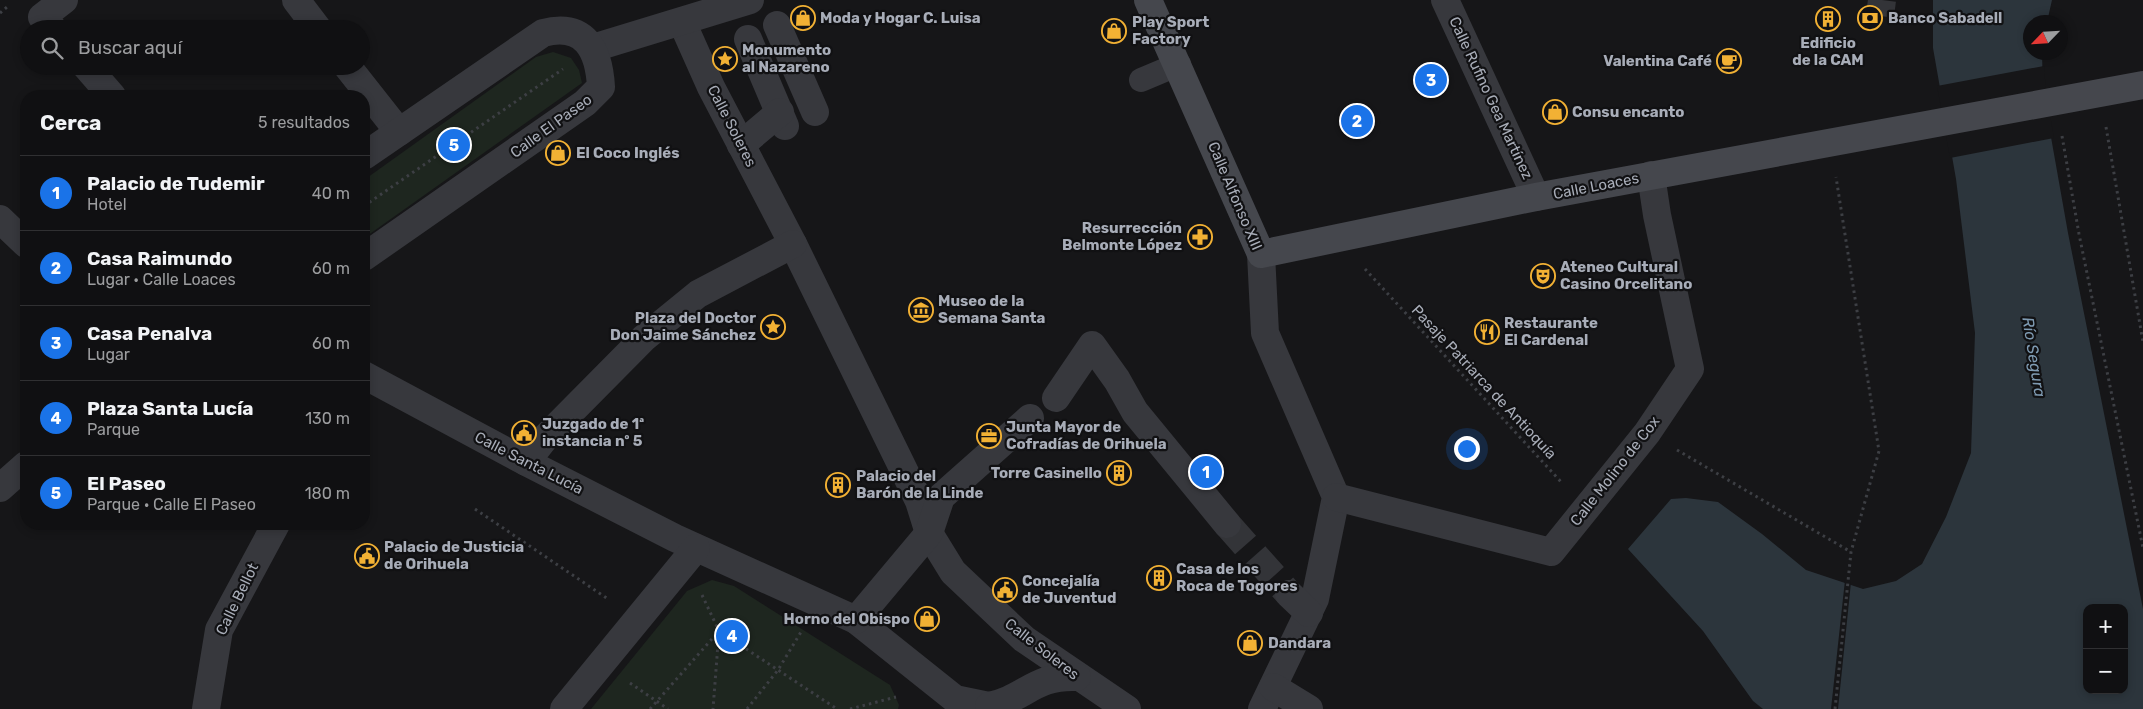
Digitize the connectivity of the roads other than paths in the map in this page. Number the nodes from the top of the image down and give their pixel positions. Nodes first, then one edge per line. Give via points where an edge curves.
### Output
1 (64, 0) edge
2 (296, 0) edge
3 (750, 0) edge
4 (1148, 0) edge
5 (1445, 0) edge
6 (49, 20) edge
7 (311, 20) edge
8 (682, 22) junction
9 (778, 26) dead end
10 (748, 39) dead end
11 (593, 48) junction
12 (1178, 64) junction
13 (94, 75) edge
14 (354, 75) edge
15 (1141, 80) dead end
16 (2143, 86) edge
17 (107, 90) edge
18 (366, 90) edge
19 (370, 95) edge
20 (815, 112) dead end
21 (399, 132) junction
22 (741, 145) junction
23 (370, 152) edge
24 (1651, 175) junction
25 (1536, 197) junction
26 (0, 219) edge
27 (789, 236) junction
28 (20, 238) edge
29 (370, 253) edge
30 (1261, 254) junction
31 (370, 378) edge
32 (1056, 398) dead end
33 (1030, 418) dead end
34 (526, 462) junction
35 (20, 470) edge
36 (0, 488) edge
37 (1336, 497) junction
38 (1227, 524) tunnel mouth
39 (273, 530) edge
40 (929, 533) junction
41 (696, 548) junction
42 (1289, 594) tunnel mouth
43 (1312, 606) junction
44 (856, 620) junction
45 (1078, 677) junction
46 (1268, 698) edge
47 (950, 704) edge
48 (991, 707) edge
49 (1303, 708) edge
50 (206, 709) edge
51 (564, 709) edge
52 (1127, 709) edge

1 - 6 street
2 - 7 street
3 - 8 street
4 - 12 street, Calle Alfonso XIII
5 - 25 street, Calle Rufino Gea Martínez
8 - 11 street
8 - 22 street, Calle Soleres
9 - 20 street
10 - 22 street via 782,119
11 - 21 street via 572,31 559,28 543,33
11 - 29 street, Calle El Paseo via 601,87 585,103
12 - 15 lane
12 - 30 street, Calle Alfonso XIII
13 - 17 street
14 - 18 street
16 - 24 street, Calle Loaces
19 - 21 street
21 - 23 street
22 - 27 street, Calle Soleres
24 - 25 street, Calle Loaces
24 - 37 street, Calle Molino de Cox via 1690,369 1647,433 1551,552
25 - 30 street, Calle Loaces
26 - 28 street
27 - 34 street via 698,294 644,338 544,439
27 - 40 street, Calle Soleres via 919,501
30 - 37 street, Calle Alfonso XIII via 1266,333
31 - 34 street, Calle Santa Lucía
32 - 38 street via 1092,345 1135,412
33 - 40 street via 941,497
34 - 41 street, Calle Santa Lucía
35 - 36 street
37 - 43 street
39 - 50 street, Calle Bellot via 219,630
40 - 44 street
40 - 45 street, Calle Soleres via 953,572 1024,638
41 - 44 street, Calle Santa Lucía
41 - 51 street
42 - 43 street
43 - 46 street
44 - 47 street, Calle Santa Lucía
45 - 48 street via 1059,676 1041,681
45 - 52 street, Calle Soleres
46 - 49 street
47 - 48 street

